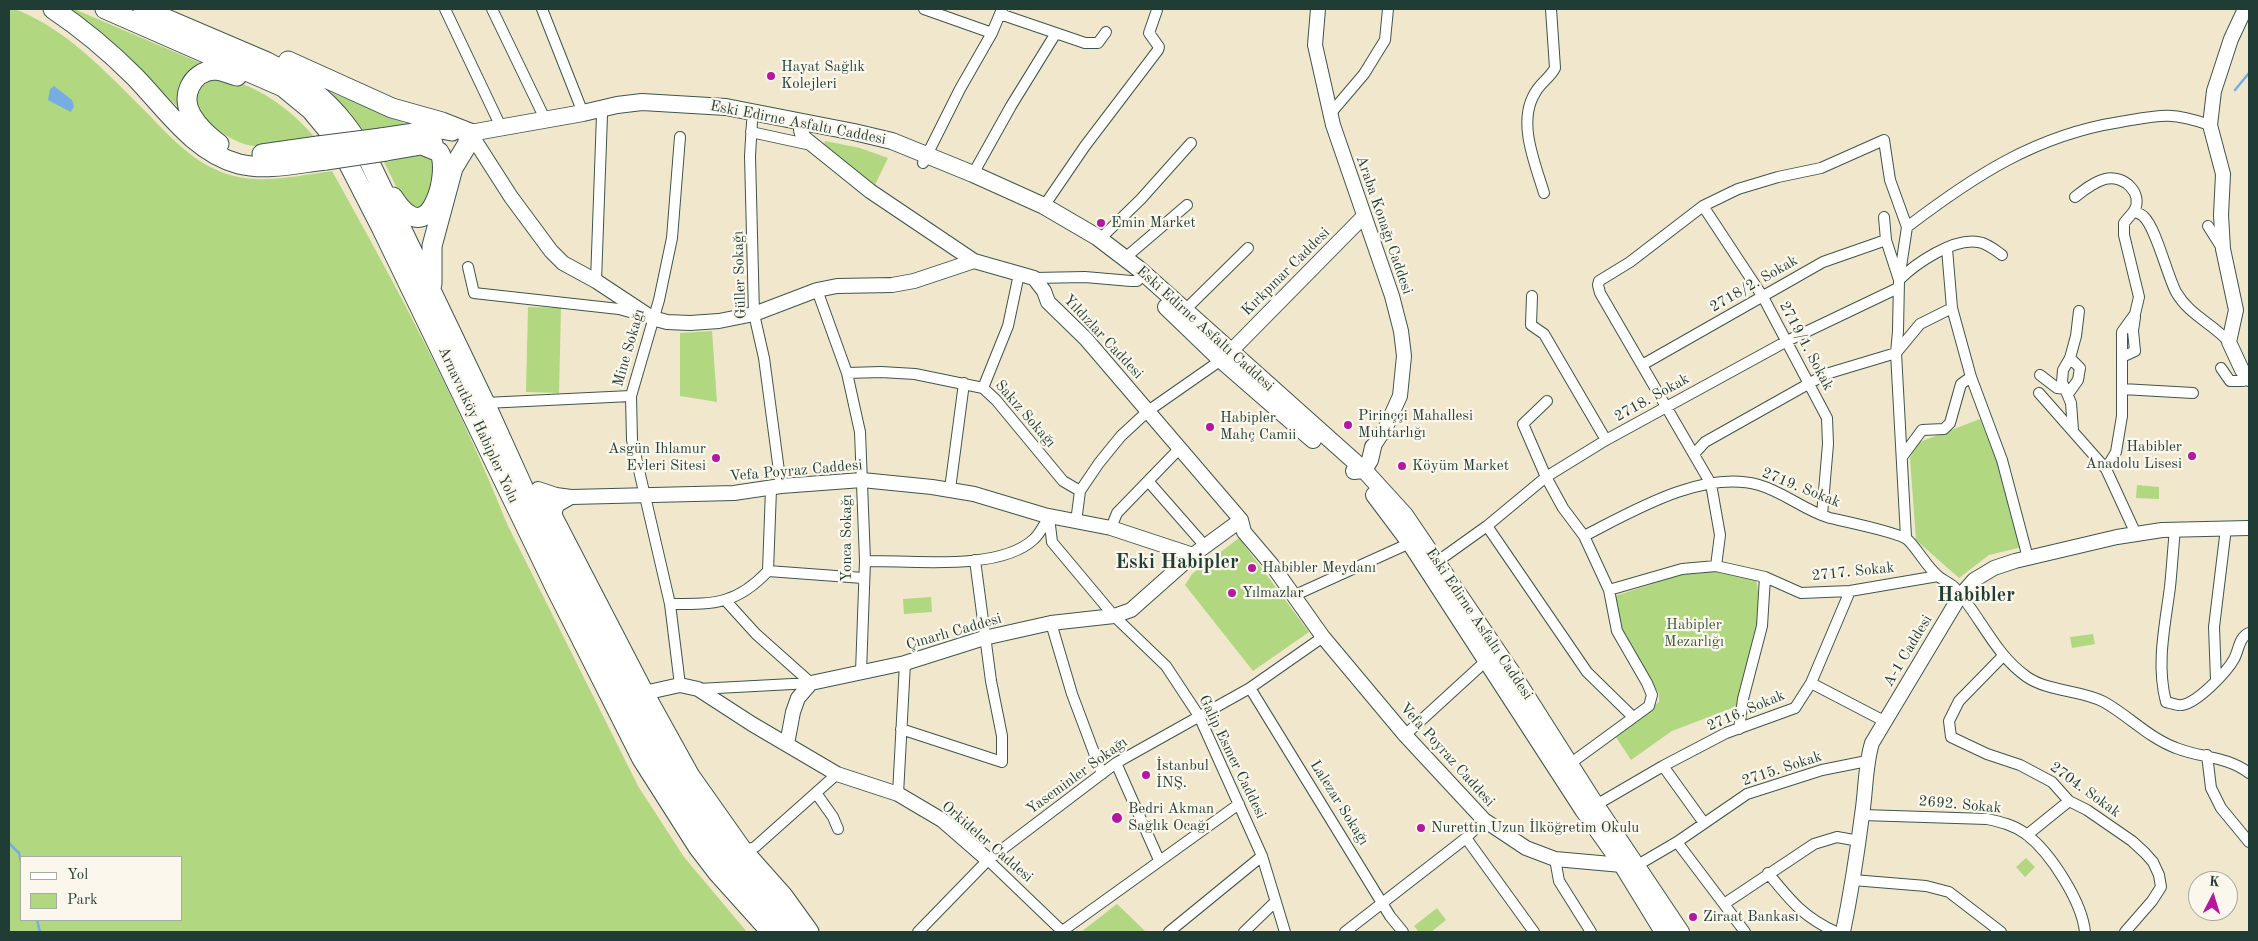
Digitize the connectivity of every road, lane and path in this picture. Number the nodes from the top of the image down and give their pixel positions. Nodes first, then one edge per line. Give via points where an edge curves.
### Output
1 (53, 9) edge
2 (105, 9) edge
3 (143, 9) edge
4 (445, 9) edge
5 (492, 9) edge
6 (542, 9) edge
7 (924, 9) edge
8 (1318, 9) edge
9 (1388, 9) edge
10 (1551, 9) edge
11 (2245, 9) edge
12 (1157, 10) dead end
13 (1001, 12) edge
14 (992, 32) junction
15 (1106, 32) dead end
16 (1056, 33) junction
17 (216, 40) junction
18 (310, 110) junction
19 (583, 113) junction
20 (1330, 114) junction
21 (602, 115) junction
22 (545, 119) junction
23 (752, 122) junction
24 (2210, 125) junction
25 (802, 126) junction
26 (501, 127) junction
27 (470, 133) junction
28 (680, 137) dead end
29 (1191, 143) dead end
30 (383, 144) junction
31 (422, 145) junction
32 (813, 145) junction
33 (322, 153) junction
34 (924, 159) junction
35 (370, 163) junction
36 (973, 174) junction
37 (1544, 192) dead end
38 (2075, 197) dead end
39 (1187, 205) dead end
40 (1044, 206) junction
41 (1704, 206) junction
42 (2134, 211) junction
43 (1364, 216) junction
44 (1884, 217) dead end
45 (2208, 226) dead end
46 (1908, 227) junction
47 (1100, 239) junction
48 (1886, 240) junction
49 (1248, 248) dead end
50 (1947, 249) junction
51 (2224, 249) junction
52 (2002, 255) dead end
53 (1125, 258) junction
54 (974, 261) junction
55 (468, 266) dead end
56 (1018, 274) junction
57 (1141, 277) junction
58 (1034, 278) junction
59 (596, 280) junction
60 (1898, 284) junction
61 (818, 290) junction
62 (1532, 296) dead end
63 (1763, 297) junction
64 (436, 300) junction
65 (1952, 308) junction
66 (1185, 310) junction
67 (2080, 311) dead end
68 (754, 314) junction
69 (652, 318) junction
70 (1787, 341) junction
71 (2229, 342) junction
72 (1896, 353) junction
73 (1227, 355) junction
74 (2070, 358) junction
75 (1642, 365) junction
76 (2221, 368) dead end
77 (847, 373) junction
78 (2040, 375) dead end
79 (1971, 377) junction
80 (2249, 378) edge
81 (964, 383) junction
82 (1809, 383) junction
83 (983, 388) junction
84 (2122, 389) junction
85 (2067, 392) junction
86 (2039, 393) dead end
87 (2193, 393) dead end
88 (631, 396) junction
89 (1546, 401) dead end
90 (485, 403) junction
91 (1666, 407) junction
92 (1148, 411) junction
93 (2072, 430) junction
94 (1606, 440) junction
95 (1373, 447) joint
96 (1180, 448) junction
97 (1695, 453) junction
98 (1902, 457) junction
99 (1355, 468) junction
100 (2106, 469) junction
101 (1546, 477) junction
102 (862, 480) junction
103 (1148, 480) junction
104 (1712, 484) junction
105 (776, 487) junction
106 (538, 488) junction
107 (950, 489) junction
108 (1080, 491) junction
109 (646, 496) junction
110 (571, 497) junction
111 (1822, 516) junction
112 (1049, 517) junction
113 (1241, 520) junction
114 (1076, 522) junction
115 (550, 525) junction
116 (1487, 526) junction
117 (1110, 528) junction
118 (2226, 528) junction
119 (2249, 528) edge
120 (2175, 529) junction
121 (2136, 534) junction
122 (1584, 536) junction
123 (1906, 537) junction
124 (1410, 543) junction
125 (1205, 546) junction
126 (1194, 555) junction
127 (2028, 558) junction
128 (975, 560) junction
129 (865, 561) junction
130 (1438, 561) junction
131 (1716, 566) junction
132 (768, 571) junction
133 (1765, 576) junction
134 (1938, 576) junction
135 (863, 578) junction
136 (1609, 590) junction
137 (1850, 591) junction
138 (1293, 596) junction
139 (1960, 596) junction
140 (726, 601) junction
141 (670, 604) junction
142 (1114, 616) junction
143 (1051, 623) junction
144 (2249, 633) edge
145 (1323, 637) junction
146 (984, 638) junction
147 (2003, 656) junction
148 (1487, 660) junction
149 (905, 663) junction
150 (862, 672) junction
151 (2216, 680) junction
152 (811, 683) junction
153 (1811, 683) junction
154 (680, 685) junction
155 (1250, 688) junction
156 (698, 689) junction
157 (644, 693) junction
158 (1199, 716) junction
159 (1632, 717) junction
160 (1884, 721) junction
161 (1739, 729) junction
162 (901, 730) junction
163 (1405, 735) junction
164 (787, 744) junction
165 (2207, 755) junction
166 (1867, 760) junction
167 (1116, 763) junction
168 (1570, 763) junction
169 (1662, 766) junction
170 (2249, 773) edge
171 (837, 774) junction
172 (1102, 774) junction
173 (816, 794) junction
174 (898, 794) junction
175 (2070, 801) junction
176 (1239, 804) junction
177 (1596, 805) junction
178 (1862, 815) junction
179 (1484, 820) junction
180 (1704, 823) junction
181 (838, 829) dead end
182 (2027, 835) junction
183 (1466, 838) junction
184 (1859, 841) junction
185 (1676, 842) junction
186 (2249, 842) edge
187 (743, 851) junction
188 (1262, 856) junction
189 (1555, 859) junction
190 (988, 860) junction
191 (1159, 860) junction
192 (1629, 866) junction
193 (1768, 873) junction
194 (1853, 880) junction
195 (783, 896) junction
196 (1275, 902) junction
197 (1383, 904) junction
198 (1724, 904) junction
199 (770, 932) edge
200 (794, 932) edge
201 (809, 932) edge
202 (820, 932) edge
203 (918, 932) edge
204 (1062, 932) edge
205 (1169, 932) edge
206 (1244, 932) edge
207 (1285, 932) edge
208 (1345, 932) edge
209 (1403, 932) edge
210 (1534, 932) edge
211 (1591, 932) edge
212 (1663, 932) edge
213 (1681, 932) edge
214 (1745, 932) edge
215 (1836, 932) edge
216 (1843, 932) edge
217 (2001, 932) edge
218 (2085, 932) edge
219 (2125, 932) edge

1 - 33 highway via 116,59 191,137 215,155 240,164 275,166
2 - 18 highway, Arnavutköy Habipler Yolu via 283,87
3 - 17 highway
4 - 26 street
5 - 22 street
6 - 19 street
7 - 14 street
8 - 20 main road, Araba Konağı Caddesi via 1315,45
9 - 20 street via 1385,40 1364,74
10 - 37 street via 1555,68 1534,94 1528,127
11 - 24 main road via 2230,39 2214,91
12 - 40 street via 1149,33 1158,50
13 - 14 street
13 - 16 street
14 - 34 street
15 - 16 street via 1094,44
16 - 36 street
17 - 27 highway via 234,42 282,58 392,108
17 - 35 highway, Arnavutköy Habipler Yolu via 304,82 336,111
18 - 33 highway via 238,76 214,70 196,77 189,85 186,99 191,115 222,146 257,155
18 - 199 highway, Arnavutköy Habipler Yolu via 344,153 642,759 698,847
19 - 21 main road, Eski Edirne Asfaltı Caddesi via 594,117
19 - 22 main road, Eski Edirne Asfaltı Caddesi
19 - 23 main road, Eski Edirne Asfaltı Caddesi via 642,102 712,105
20 - 43 main road, Araba Konağı Caddesi
21 - 23 main road, Eski Edirne Asfaltı Caddesi via 654,110
21 - 59 street
22 - 26 main road, Eski Edirne Asfaltı Caddesi
23 - 25 main road, Eski Edirne Asfaltı Caddesi
23 - 32 street
23 - 68 street, Güller Sokağı
24 - 46 street via 2177,116 2152,115 2066,135 2028,149 1983,173
24 - 51 main road via 2222,174
25 - 32 main road via 803,137
25 - 34 main road, Eski Edirne Asfaltı Caddesi
26 - 27 main road, Eski Edirne Asfaltı Caddesi
27 - 30 highway via 441,129
27 - 31 highway
27 - 59 main road via 551,251 563,263
27 - 64 highway via 467,145 453,168 432,246 431,274
28 - 69 street, Mine Sokağı via 672,238
29 - 47 street
30 - 31 highway
30 - 33 highway, bridge
31 - 35 highway via 439,152 443,162 434,203 422,218 406,214
32 - 54 main road via 870,191
34 - 36 main road, Eski Edirne Asfaltı Caddesi
34 - 57 main road, Eski Edirne Asfaltı Caddesi via 1063,228
35 - 64 highway, Arnavutköy Habipler Yolu
36 - 40 main road, Eski Edirne Asfaltı Caddesi
38 - 42 street via 2107,178 2120,180 2137,196
39 - 53 street
40 - 47 main road, Eski Edirne Asfaltı Caddesi
41 - 46 street via 1738,189 1821,168 1884,140 1890,180
41 - 63 street, 2719/1. Sokak
41 - 75 street via 1630,262 1599,281 1600,293
42 - 71 street via 2145,217 2187,309 2218,330
42 - 84 street via 2124,223 2124,235 2139,296 2135,314 2122,332
43 - 73 main road, Kırkpınar Caddesi
43 - 95 main road, Araba Konağı Caddesi via 1397,314 1405,367 1400,396
44 - 48 street
45 - 51 street
46 - 60 street
47 - 53 main road, Eski Edirne Asfaltı Caddesi
48 - 60 street
48 - 63 street, 2718/2. Sokak via 1823,262
49 - 66 street
50 - 52 street, 2718. Sokak via 1958,243 1981,242
50 - 60 street, 2718. Sokak via 1913,266
50 - 65 street
51 - 71 main road via 2236,310
53 - 57 main road, Eski Edirne Asfaltı Caddesi
54 - 56 main road
54 - 61 main road via 914,281
55 - 69 street via 474,293 619,309
56 - 58 main road
56 - 83 street via 1008,326
57 - 58 street
57 - 66 main road, Eski Edirne Asfaltı Caddesi
57 - 73 main road, Eski Edirne Asfaltı Caddesi
58 - 92 main road, Yıldızlar Caddesi via 1048,302 1086,339
59 - 69 main road
60 - 70 street, 2718. Sokak
60 - 72 street
61 - 68 main road
61 - 77 street, Yonca Sokağı
62 - 94 street via 1532,325 1544,334
63 - 70 street, 2719/1. Sokak
63 - 75 street, 2718/2. Sokak
64 - 90 highway, Arnavutköy Habipler Yolu
65 - 72 street via 1920,324
65 - 79 street
66 - 73 main road, Eski Edirne Asfaltı Caddesi
67 - 74 street
68 - 69 main road via 690,323
68 - 105 street, Güller Sokağı via 764,358
69 - 88 street, Mine Sokağı
70 - 82 street, 2719/1. Sokak
70 - 91 street, 2718. Sokak
71 - 80 main road
72 - 82 street via 1826,374
72 - 98 street
73 - 92 street
73 - 99 main road, Eski Edirne Asfaltı Caddesi
73 - 99 main road, Eski Edirne Asfaltı Caddesi via 1320,446
74 - 85 street via 2063,370 2062,382
74 - 85 street via 2080,368 2078,380
75 - 91 street
76 - 80 street via 2230,381
77 - 81 street, Sakız Sokağı via 915,374
77 - 102 street, Yonca Sokağı via 860,432
78 - 85 street
79 - 98 street via 1961,384 1950,423 1944,429 1922,430
79 - 127 street via 2002,460
81 - 83 street, Sakız Sokağı
81 - 107 street
82 - 97 street via 1705,442
82 - 111 street, 2719/1. Sokak via 1827,418
83 - 108 street, Sakız Sokağı via 1063,481
84 - 87 street
84 - 100 street via 2122,416 2116,452
85 - 93 street
86 - 93 street
88 - 90 street
88 - 109 street, Mine Sokağı via 632,440
89 - 101 street via 1523,424
90 - 106 highway via 510,436
90 - 115 highway, Arnavutköy Habipler Yolu
91 - 94 street, 2718. Sokak
91 - 97 street
92 - 96 main road, Yıldızlar Caddesi
92 - 108 street via 1121,436
93 - 100 street
94 - 101 street, 2718. Sokak
95 - 99 main road via 1370,460
96 - 103 street
96 - 113 main road, Yıldızlar Caddesi
97 - 104 street
98 - 123 street
99 - 124 main road, Eski Edirne Asfaltı Caddesi
99 - 130 main road, Eski Edirne Asfaltı Caddesi via 1405,516
100 - 121 street
101 - 116 street, 2718. Sokak
101 - 122 street
102 - 105 main road, Vefa Poyraz Caddesi
102 - 107 main road, Vefa Poyraz Caddesi
102 - 129 street, Yonca Sokağı
103 - 117 street via 1117,513
103 - 125 street
104 - 111 street, 2719. Sokak via 1737,480 1761,486
104 - 122 street, 2719. Sokak via 1651,502
104 - 131 street via 1720,535
105 - 109 main road, Vefa Poyraz Caddesi via 734,493
105 - 132 street, Güller Sokağı
106 - 110 main road, Vefa Poyraz Caddesi
106 - 115 highway
107 - 112 main road, Vefa Poyraz Caddesi
108 - 114 street
109 - 110 main road, Vefa Poyraz Caddesi
109 - 141 street, Mine Sokağı
110 - 115 main road via 557,505
111 - 123 street, 2719. Sokak
112 - 114 main road, Vefa Poyraz Caddesi
112 - 128 street via 1034,539 1008,554
112 - 142 street, Galip Esmer Caddesi via 1052,542
113 - 125 main road, Çınarlı Caddesi
113 - 138 main road, Yıldızlar Caddesi via 1244,532
114 - 117 main road, Vefa Poyraz Caddesi
115 - 157 highway
115 - 200 highway, Arnavutköy Habipler Yolu via 654,747 689,805 742,877
116 - 130 street, 2718. Sokak
116 - 159 street via 1587,672
117 - 126 main road, Vefa Poyraz Caddesi
118 - 119 main road, A-1 Caddesi
118 - 120 main road, A-1 Caddesi
118 - 151 street via 2214,627
120 - 121 main road, A-1 Caddesi
120 - 151 street via 2170,588 2161,637 2162,685 2166,702 2182,705 2198,697
121 - 127 main road, A-1 Caddesi
122 - 136 street
123 - 134 street
124 - 138 street
124 - 148 main road, Eski Edirne Asfaltı Caddesi
125 - 126 main road, Çınarlı Caddesi
126 - 142 main road, Çınarlı Caddesi via 1130,610
127 - 139 main road, A-1 Caddesi via 1994,568 1974,580
128 - 129 street
128 - 146 street
129 - 135 street, Yonca Sokağı
130 - 168 main road, Eski Edirne Asfaltı Caddesi
131 - 133 street, 2717. Sokak
131 - 136 street, 2717. Sokak via 1682,569
132 - 135 street
132 - 140 street via 757,583
133 - 137 street, 2717. Sokak via 1800,593
133 - 161 street via 1762,626 1743,699
134 - 137 street, 2717. Sokak
134 - 139 street via 1953,586
135 - 150 street, Yonca Sokağı
136 - 159 street via 1617,631 1652,696 1649,706
137 - 153 street, 2716. Sokak
138 - 145 main road, Vefa Poyraz Caddesi
139 - 147 street
139 - 160 main road, A-1 Caddesi
140 - 141 street
140 - 152 street via 756,634
141 - 154 street, Mine Sokağı
142 - 143 main road, Çınarlı Caddesi
142 - 158 street, Galip Esmer Caddesi via 1166,666
143 - 146 main road, Çınarlı Caddesi
143 - 172 street via 1072,694
144 - 151 street via 2238,645 2226,672
145 - 155 street, Yaseminler Sokağı
145 - 163 main road, Vefa Poyraz Caddesi
146 - 149 main road, Çınarlı Caddesi
146 - 162 street via 1002,736 1002,762
147 - 165 street via 2028,678 2054,689 2103,701 2141,730 2176,748
147 - 175 street, 2704. Sokak via 1959,701 1949,720 1951,737 2020,765 2052,782
148 - 163 street
148 - 192 main road, Eski Edirne Asfaltı Caddesi via 1582,810
149 - 150 main road, Çınarlı Caddesi
149 - 162 street
150 - 152 main road, Çınarlı Caddesi
152 - 156 street, Çınarlı Caddesi
152 - 164 main road via 798,698
153 - 160 street
153 - 161 street, 2716. Sokak via 1796,708
154 - 156 main road, Çınarlı Caddesi
154 - 157 main road, Çınarlı Caddesi
155 - 158 street, Yaseminler Sokağı
155 - 197 street, Lalezar Sokağı
156 - 164 main road, Orkideler Caddesi
157 - 187 highway via 690,776
158 - 167 street, Yaseminler Sokağı
158 - 176 street, Galip Esmer Caddesi
159 - 168 street
160 - 166 main road, A-1 Caddesi via 1872,742
161 - 169 street, 2716. Sokak
162 - 174 street
163 - 179 main road, Vefa Poyraz Caddesi
164 - 171 main road, Orkideler Caddesi
165 - 170 street via 2240,766
165 - 186 street via 2211,788 2221,808
166 - 178 main road, A-1 Caddesi
166 - 180 street, 2715. Sokak via 1822,770 1747,794
167 - 172 street, Yaseminler Sokağı
167 - 191 street
168 - 177 main road, Eski Edirne Asfaltı Caddesi
169 - 177 street, 2716. Sokak
169 - 180 street
171 - 173 street
171 - 174 main road, Orkideler Caddesi
172 - 190 street, Yaseminler Sokağı
173 - 181 street
173 - 187 street via 755,847
174 - 190 main road, Orkideler Caddesi via 942,820
175 - 182 street
175 - 219 street, 2704. Sokak via 2132,841 2153,862 2159,875 2161,887
176 - 188 street, Galip Esmer Caddesi
176 - 191 street
177 - 192 main road, Eski Edirne Asfaltı Caddesi
178 - 182 street, 2692. Sokak via 1987,819 2004,822
178 - 184 main road, A-1 Caddesi
179 - 183 street
179 - 189 main road, Vefa Poyraz Caddesi via 1526,848
180 - 185 street, 2715. Sokak
182 - 218 street, 2692. Sokak via 2052,862 2081,913
183 - 197 street
183 - 210 street
184 - 193 street via 1836,837 1814,844
184 - 194 main road, A-1 Caddesi
185 - 192 street, 2715. Sokak
185 - 198 street
187 - 195 highway
188 - 196 street, Galip Esmer Caddesi
188 - 205 street
189 - 192 main road, Vefa Poyraz Caddesi
189 - 211 street via 1559,881
190 - 203 street, Yaseminler Sokağı
190 - 204 street, Orkideler Caddesi
191 - 204 street
192 - 212 main road, Eski Edirne Asfaltı Caddesi
192 - 213 main road, Eski Edirne Asfaltı Caddesi
193 - 198 street
193 - 215 street via 1796,907 1820,925
194 - 216 main road, A-1 Caddesi
194 - 217 street via 1926,886 1949,892
195 - 201 highway
195 - 202 main road
196 - 206 street
196 - 207 street, Galip Esmer Caddesi
197 - 208 street
197 - 209 street, Lalezar Sokağı
198 - 214 street

